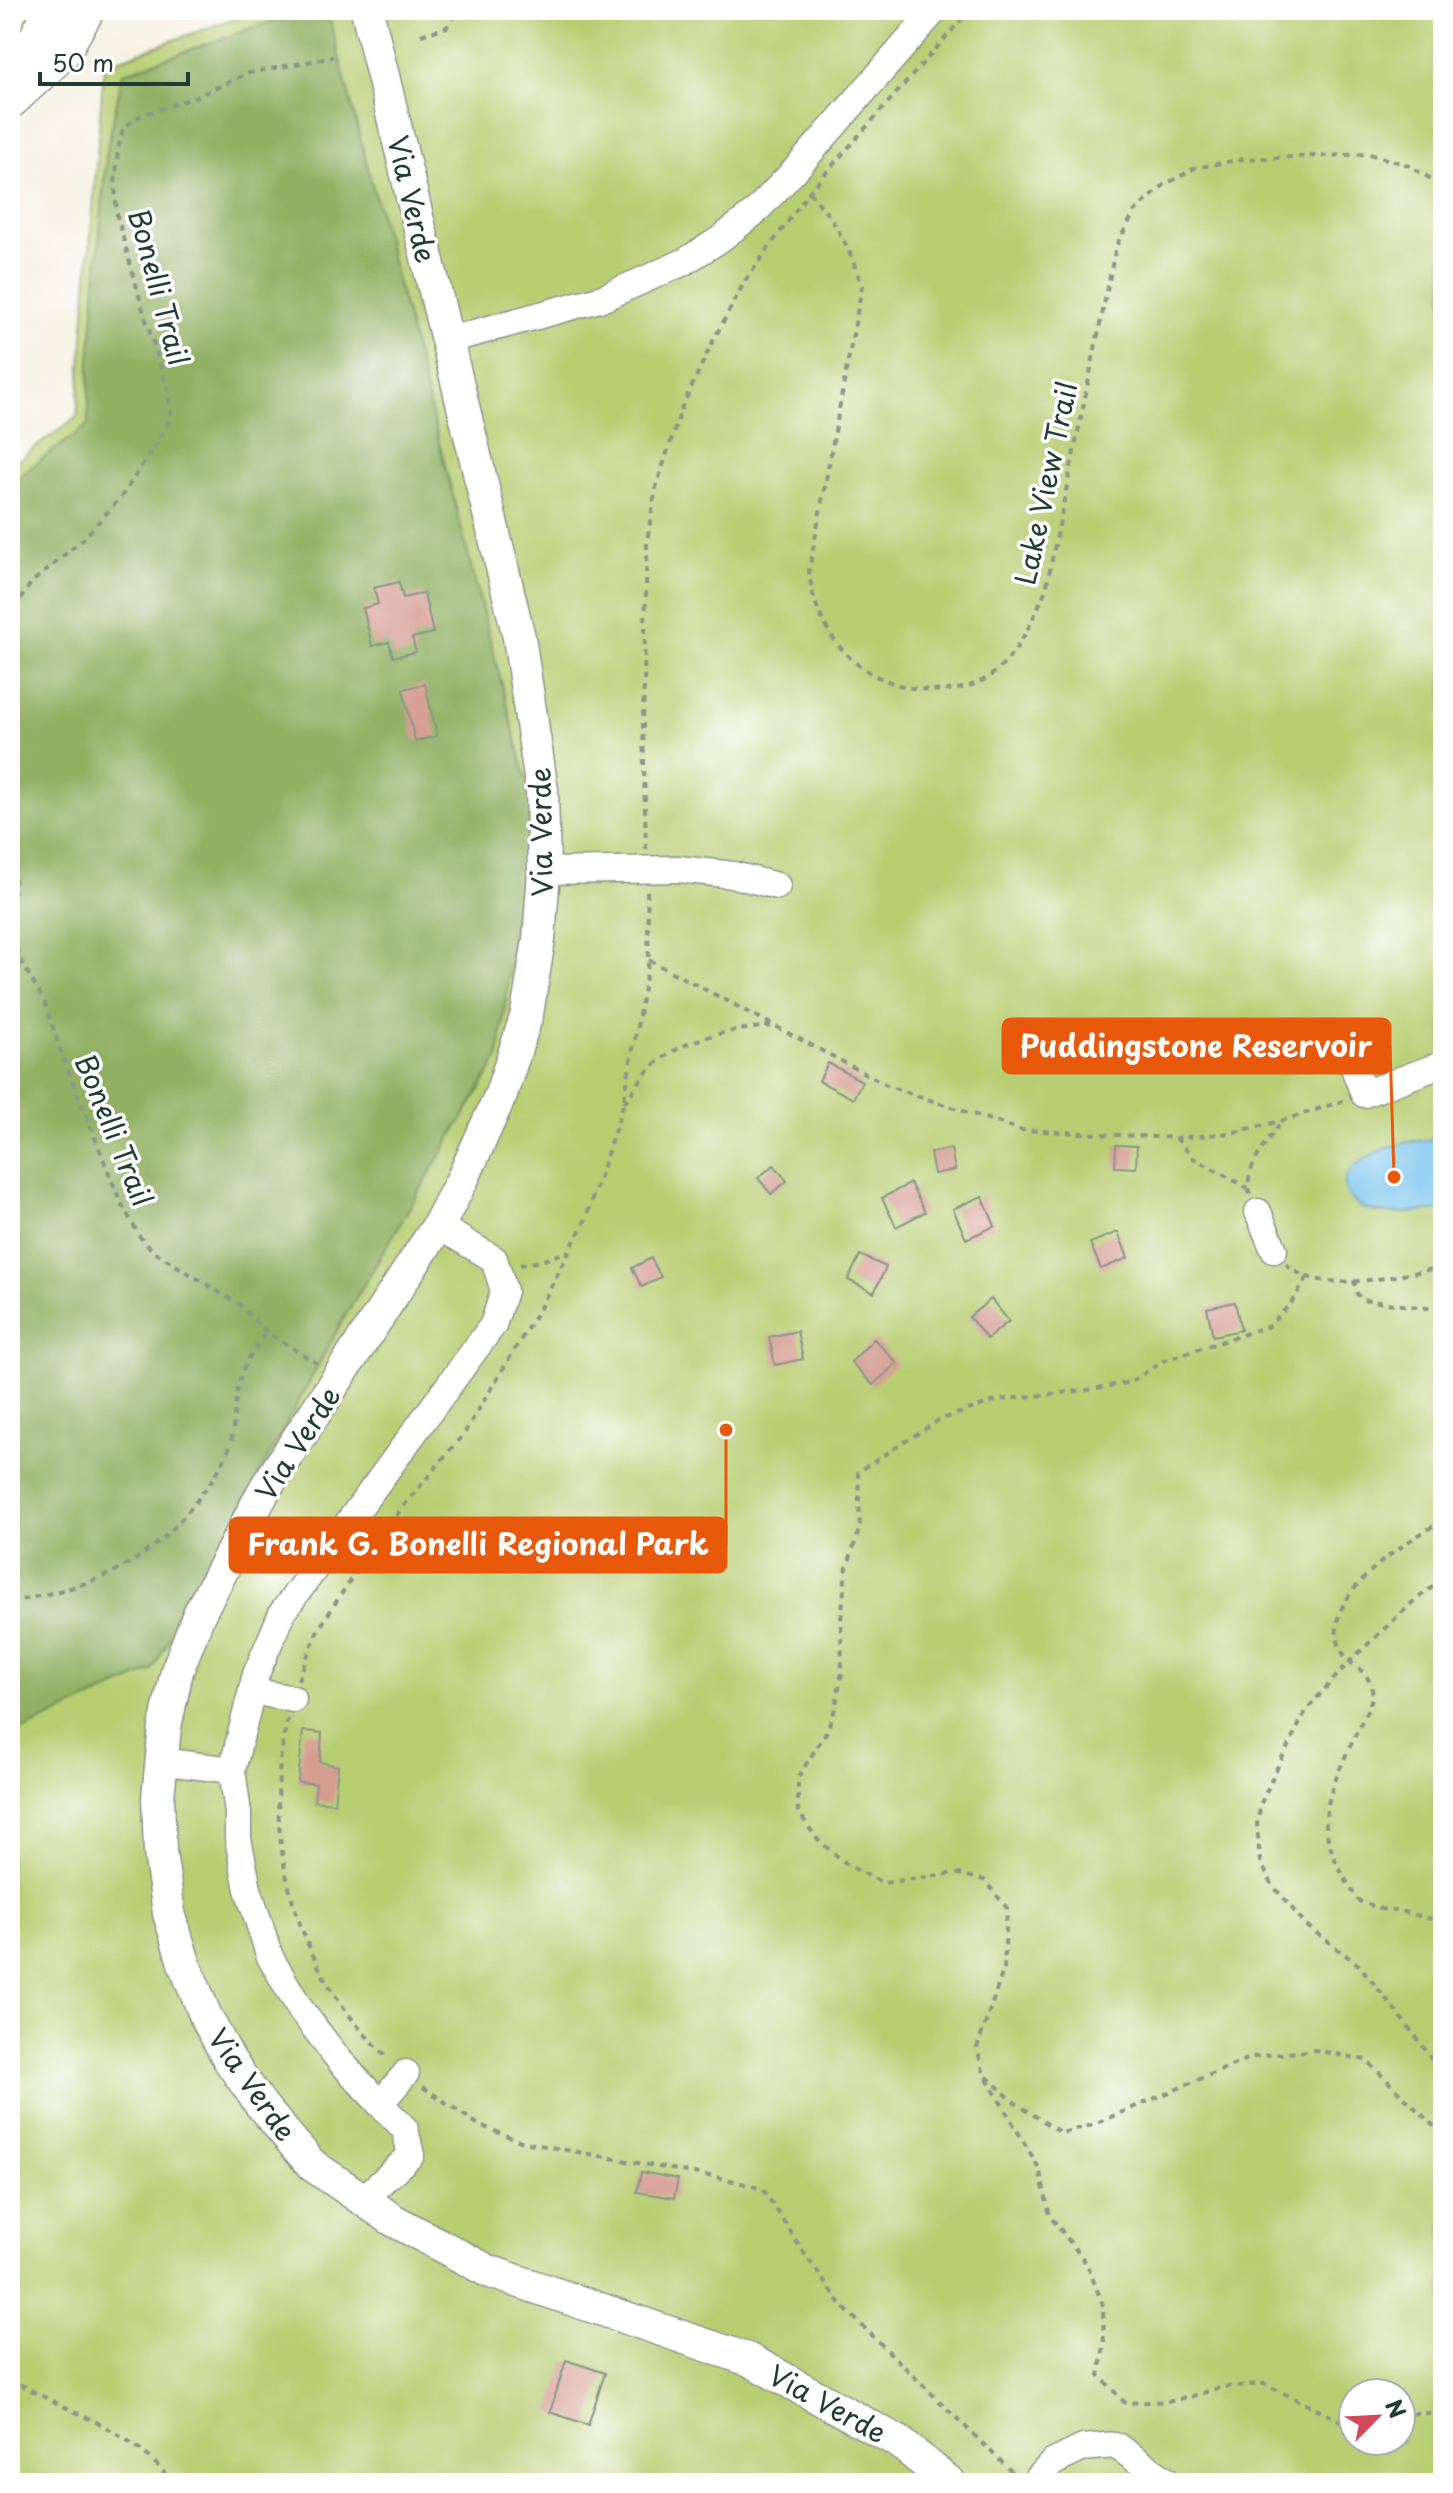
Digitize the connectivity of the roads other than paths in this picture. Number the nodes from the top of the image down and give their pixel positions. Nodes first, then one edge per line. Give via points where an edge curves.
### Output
1 (53, 10) edge
2 (85, 10) edge
3 (367, 10) edge
4 (935, 10) edge
5 (10, 92) edge
6 (10, 99) edge
7 (445, 341) junction
8 (544, 871) junction
9 (777, 886) dead end
10 (1347, 1050) dead end
11 (1443, 1064) edge
12 (1253, 1200) road end
13 (438, 1226) junction
14 (1274, 1250) road end
15 (252, 1691) junction
16 (293, 1699) road end
17 (159, 1761) junction
18 (232, 1770) junction
19 (406, 2073) road end
20 (380, 2104) junction
21 (362, 2200) junction
22 (950, 2483) edge
23 (1034, 2483) edge
24 (1170, 2483) edge

1 - 5 highway
2 - 6 highway via 60,53
3 - 7 main road, Via Verde
4 - 7 street via 786,180 719,240 684,262 603,298
7 - 8 main road, Via Verde via 519,637 542,790
8 - 9 street, bridge via 678,869
8 - 13 main road, Via Verde via 527,1014 501,1094
10 - 11 street via 1364,1094
12 - 14 street
13 - 15 street via 494,1259 504,1291 493,1325 282,1613
13 - 17 main road, Via Verde via 266,1487 199,1614 177,1671
15 - 16 street
15 - 18 street
17 - 18 street
17 - 21 main road, Via Verde via 160,1852 169,1913 206,2017 261,2105 312,2165
18 - 20 street via 248,1889 270,1957 301,2010
19 - 20 street
20 - 21 street via 405,2129 411,2155
21 - 22 main road, Via Verde via 488,2271 750,2360 899,2442
23 - 24 street via 1052,2463 1083,2448 1115,2445

